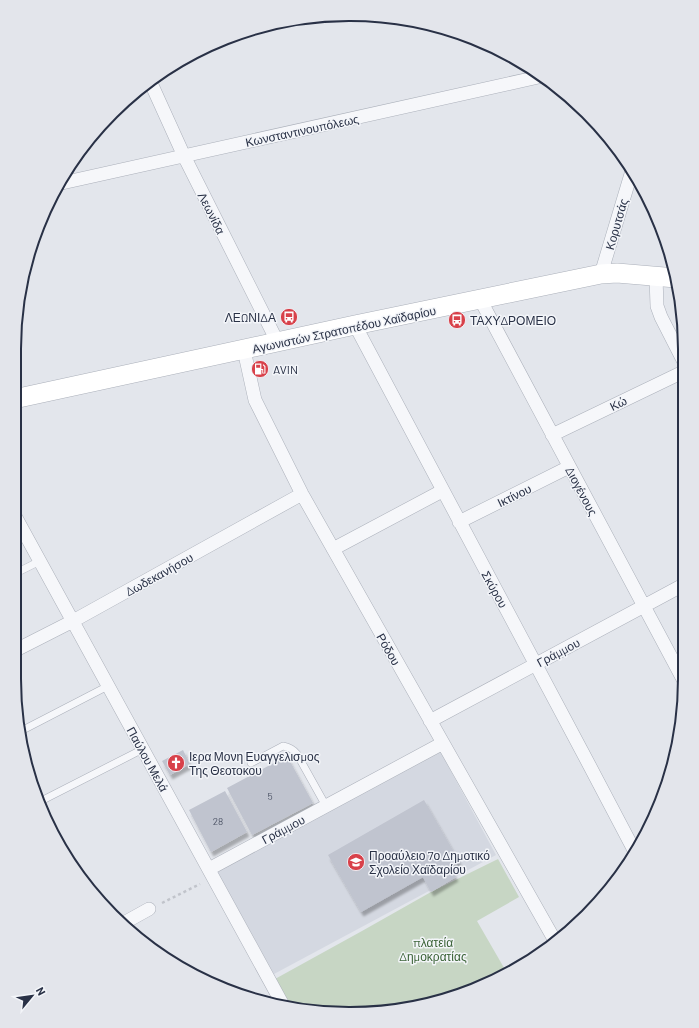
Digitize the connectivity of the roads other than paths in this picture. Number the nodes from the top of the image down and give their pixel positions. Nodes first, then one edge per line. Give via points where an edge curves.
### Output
1 (534, 78) edge
2 (152, 87) edge
3 (184, 156) junction
4 (630, 178) edge
5 (67, 182) edge
6 (602, 274) junction
7 (656, 277) junction
8 (670, 278) edge
9 (480, 299) junction
10 (355, 325) junction
11 (278, 343) junction
12 (244, 350) junction
13 (678, 350) edge
14 (678, 374) edge
15 (21, 398) edge
16 (552, 435) junction
17 (569, 467) junction
18 (442, 491) junction
19 (302, 494) junction
20 (459, 522) junction
21 (21, 527) edge
22 (333, 550) junction
23 (40, 561) junction
24 (21, 570) edge
25 (678, 588) edge
26 (644, 606) junction
27 (73, 621) junction
28 (21, 647) edge
29 (536, 664) junction
30 (678, 671) edge
31 (108, 686) junction
32 (430, 721) junction
33 (25, 730) edge
34 (443, 743) junction
35 (143, 749) junction
36 (251, 763) dead end
37 (44, 799) edge
38 (326, 806) junction
39 (632, 846) edge
40 (211, 873) junction
41 (149, 909) road end
42 (128, 921) edge
43 (552, 936) edge
44 (280, 1000) edge

1 - 3 street, Κωνσταντινουπόλεως
2 - 3 street, Λεωνίδα
3 - 5 street, Κωνσταντινουπόλεως
3 - 11 street, Λεωνίδα
4 - 6 street, Κορυτσάς
6 - 7 street, Αγωνιστών Στρατοπέδου Χαϊδαρίου
6 - 9 street, Αγωνιστών Στρατοπέδου Χαϊδαρίου
7 - 8 street, Αγωνιστών Στρατοπέδου Χαϊδαρίου
7 - 13 street via 657,306
9 - 10 street, Αγωνιστών Στρατοπέδου Χαϊδαρίου
9 - 16 street, Διογένους
10 - 11 street, Αγωνιστών Στρατοπέδου Χαϊδαρίου
10 - 18 street, Σκύρου
11 - 12 street, Αγωνιστών Στρατοπέδου Χαϊδαρίου
12 - 15 street, Αγωνιστών Στρατοπέδου Χαϊδαρίου
12 - 19 street, Ρόδου via 255,400
14 - 16 street, Κώ
16 - 17 street, Διογένους
17 - 20 street, Ικτίνου
17 - 26 street, Διογένους
18 - 20 street, Σκύρου
18 - 22 street
19 - 22 street, Ρόδου
19 - 27 street, Δωδεκανήσου
20 - 29 street, Σκύρου
21 - 23 street, Παύλου Μελά
22 - 32 street, Ρόδου
23 - 24 lane
23 - 27 street, Παύλου Μελά
25 - 26 street, Γράμμου
26 - 29 street, Γράμμου
26 - 30 street, Διογένους
27 - 28 street, Δωδεκανήσου
27 - 31 street, Παύλου Μελά
29 - 32 street, Γράμμου
29 - 39 street, Σκύρου
31 - 33 lane
31 - 35 street, Παύλου Μελά
32 - 34 street, Ρόδου
34 - 38 street, Γράμμου
34 - 43 street, Ρόδου
35 - 37 lane
35 - 40 street, Παύλου Μελά
36 - 38 lane via 283,746 293,749
38 - 40 street, Γράμμου
40 - 44 street, Παύλου Μελά
41 - 42 street

